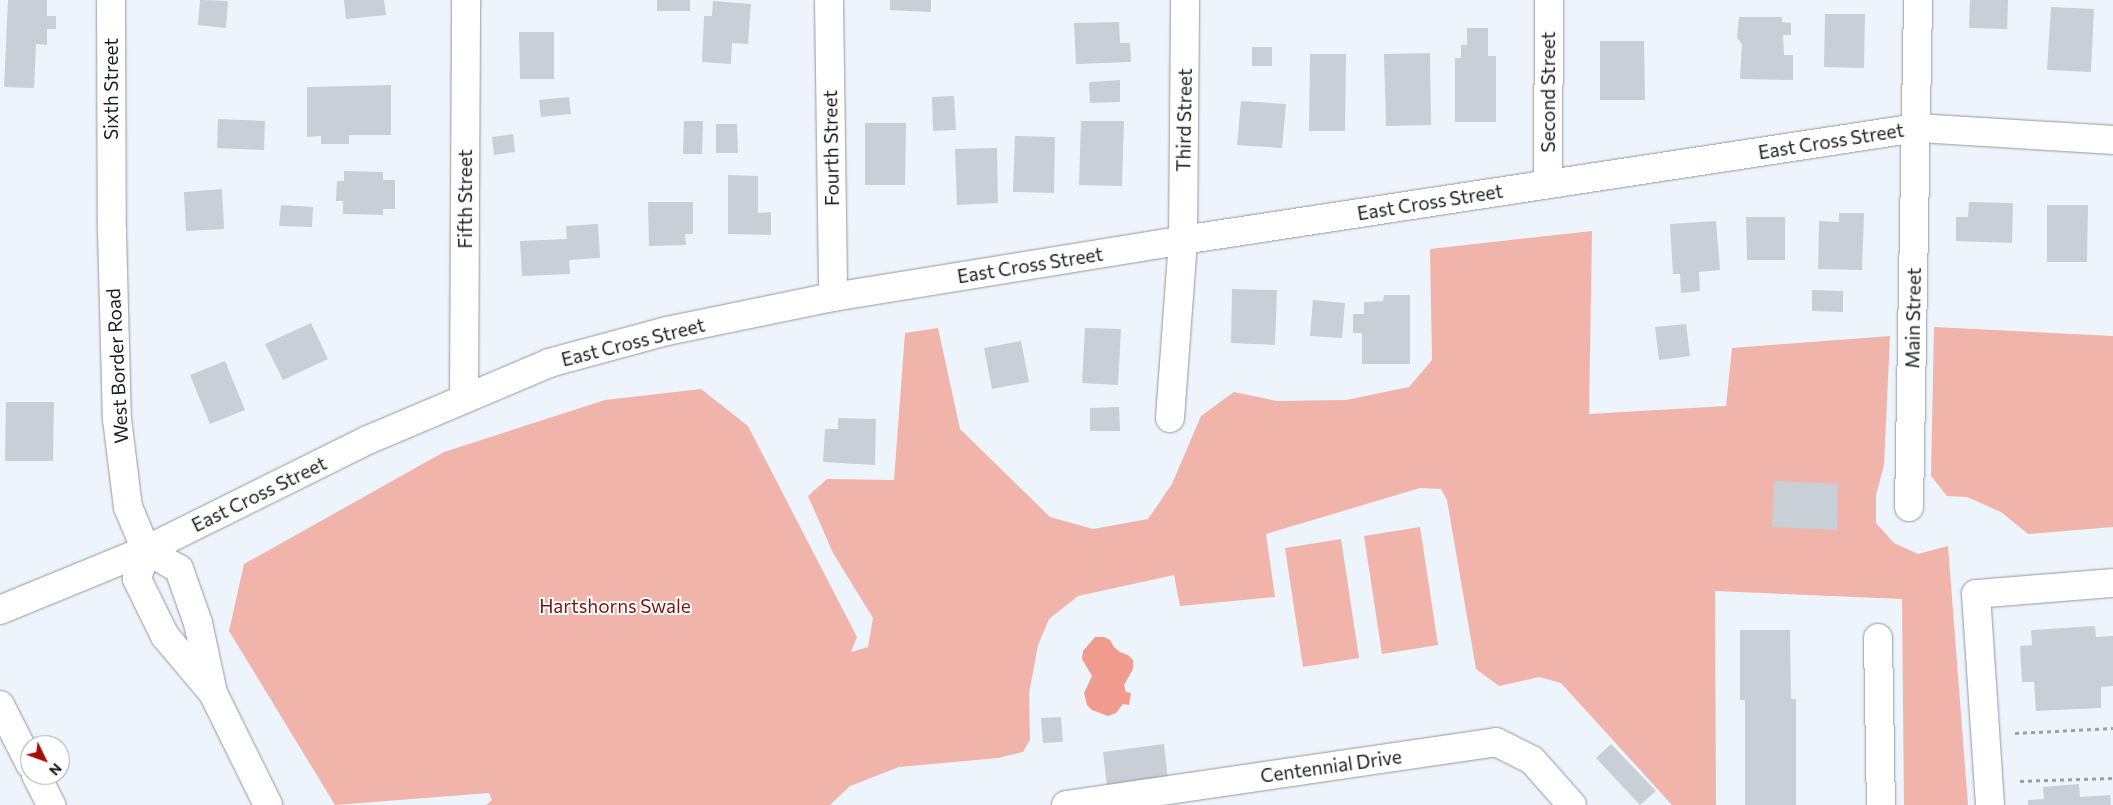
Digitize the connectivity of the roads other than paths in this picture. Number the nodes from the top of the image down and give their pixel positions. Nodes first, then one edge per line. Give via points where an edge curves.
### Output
1 (111, 0) edge
2 (466, 0) edge
3 (829, 0) edge
4 (1186, 0) edge
5 (1549, 0) edge
6 (1918, 0) edge
7 (1917, 128) junction
8 (2113, 140) edge
9 (112, 178) joint
10 (1548, 184) junction
11 (1183, 240) junction
12 (833, 297) junction
13 (464, 399) junction
14 (1170, 418) dead end
15 (1909, 507) dead end
16 (146, 550) junction
17 (2113, 583) edge
18 (0, 610) edge
19 (1878, 638) dead end
20 (213, 693) junction
21 (0, 705) edge
22 (20, 744) edge
23 (41, 785) edge
24 (51, 805) edge
25 (268, 805) edge
26 (1066, 805) edge
27 (1572, 805) edge
28 (1881, 805) edge
29 (1990, 805) edge

1 - 9 street, Sixth Street
2 - 13 street, Fifth Street
3 - 12 street, Fourth Street
4 - 11 street, Third Street
5 - 10 street, Second Street
6 - 7 street, Main Street
7 - 8 street, East Cross Street
7 - 10 street, East Cross Street
7 - 15 street, Main Street
9 - 16 street, West Border Road via 117,419 128,507
10 - 11 street, East Cross Street
11 - 12 street, East Cross Street
11 - 14 street, Third Street
12 - 13 street, East Cross Street via 667,331 549,363
13 - 16 street, East Cross Street via 368,440
16 - 18 street, East Cross Street
16 - 20 street via 179,570 198,622
16 - 20 street via 137,578 141,587 165,636
17 - 29 street via 1976,594
19 - 28 street
20 - 25 street
21 - 22 street
23 - 24 street
26 - 27 street, Centennial Drive via 1496,742 1532,760

